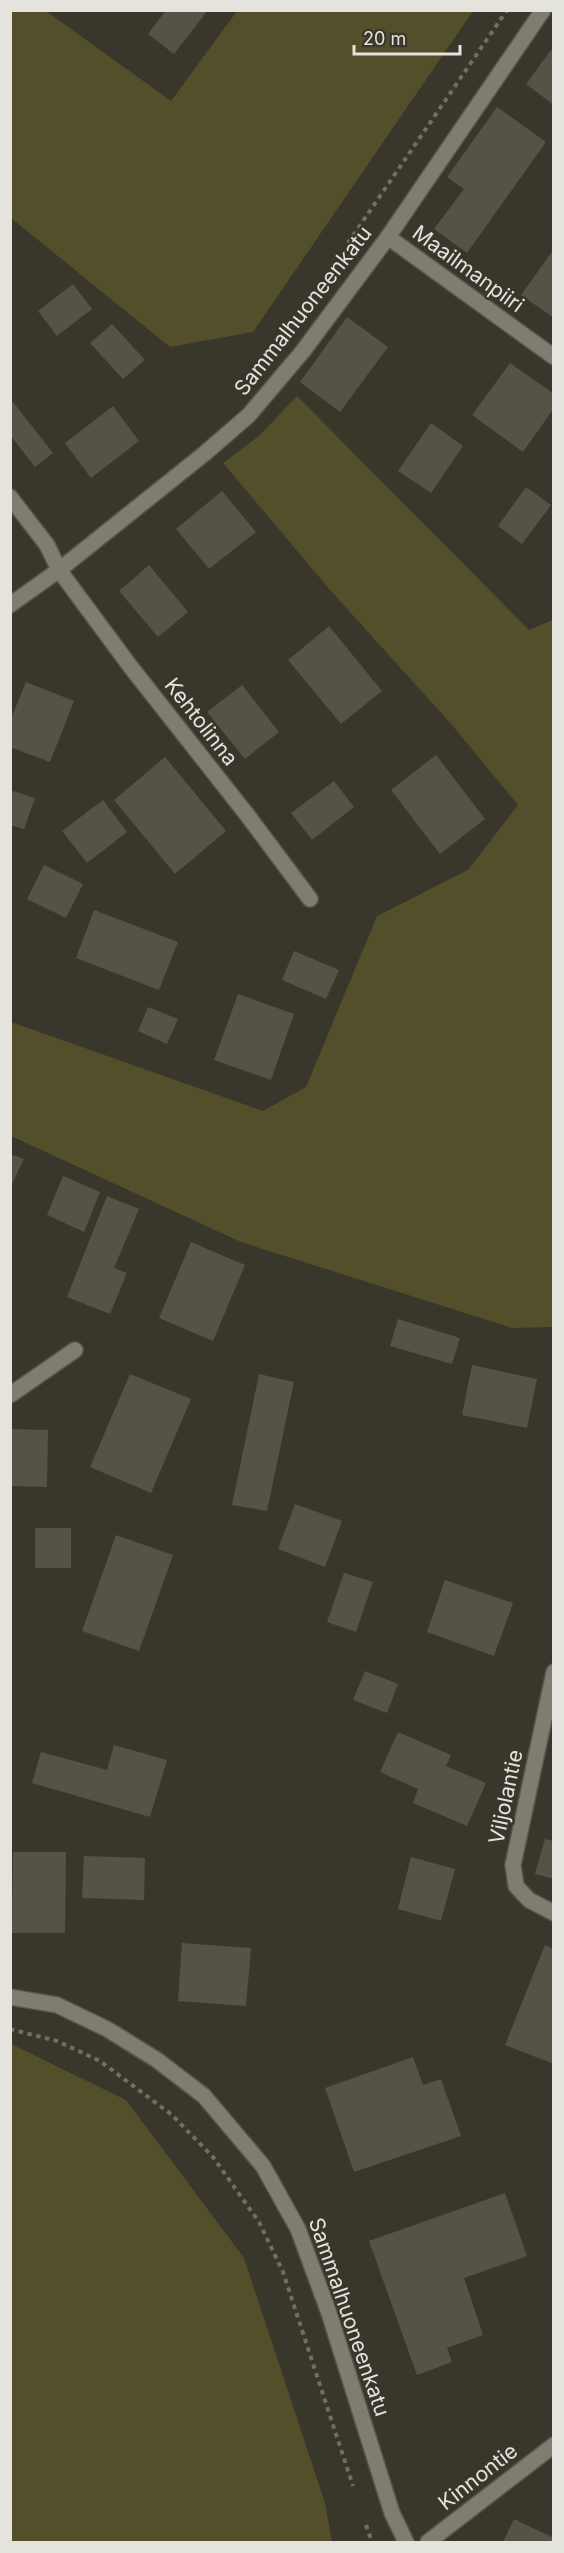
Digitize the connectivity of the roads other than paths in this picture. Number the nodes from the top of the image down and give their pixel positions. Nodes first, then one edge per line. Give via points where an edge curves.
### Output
1 (543, 10) edge
2 (388, 237) junction
3 (554, 357) edge
4 (10, 497) edge
5 (59, 570) junction
6 (10, 605) edge
7 (310, 899) dead end
8 (75, 1350) dead end
9 (10, 1395) edge
10 (554, 1672) edge
11 (554, 1913) edge
12 (10, 1997) edge
13 (554, 2445) edge
14 (406, 2542) edge
15 (428, 2542) edge

1 - 2 street, Sammalhuoneenkatu
2 - 3 street, Maailmanpiiri
2 - 5 street, Sammalhuoneenkatu via 303,351 249,415
4 - 5 street, Kehtolinna via 46,545
5 - 6 street, Sammalhuoneenkatu
5 - 7 street, Kehtolinna
8 - 9 street
10 - 11 street, Viljolantie via 513,1865 516,1886 529,1900
12 - 14 street, Sammalhuoneenkatu via 57,2005 107,2029 157,2060 204,2096 263,2166 298,2229 392,2513
13 - 15 street, Kinnontie

